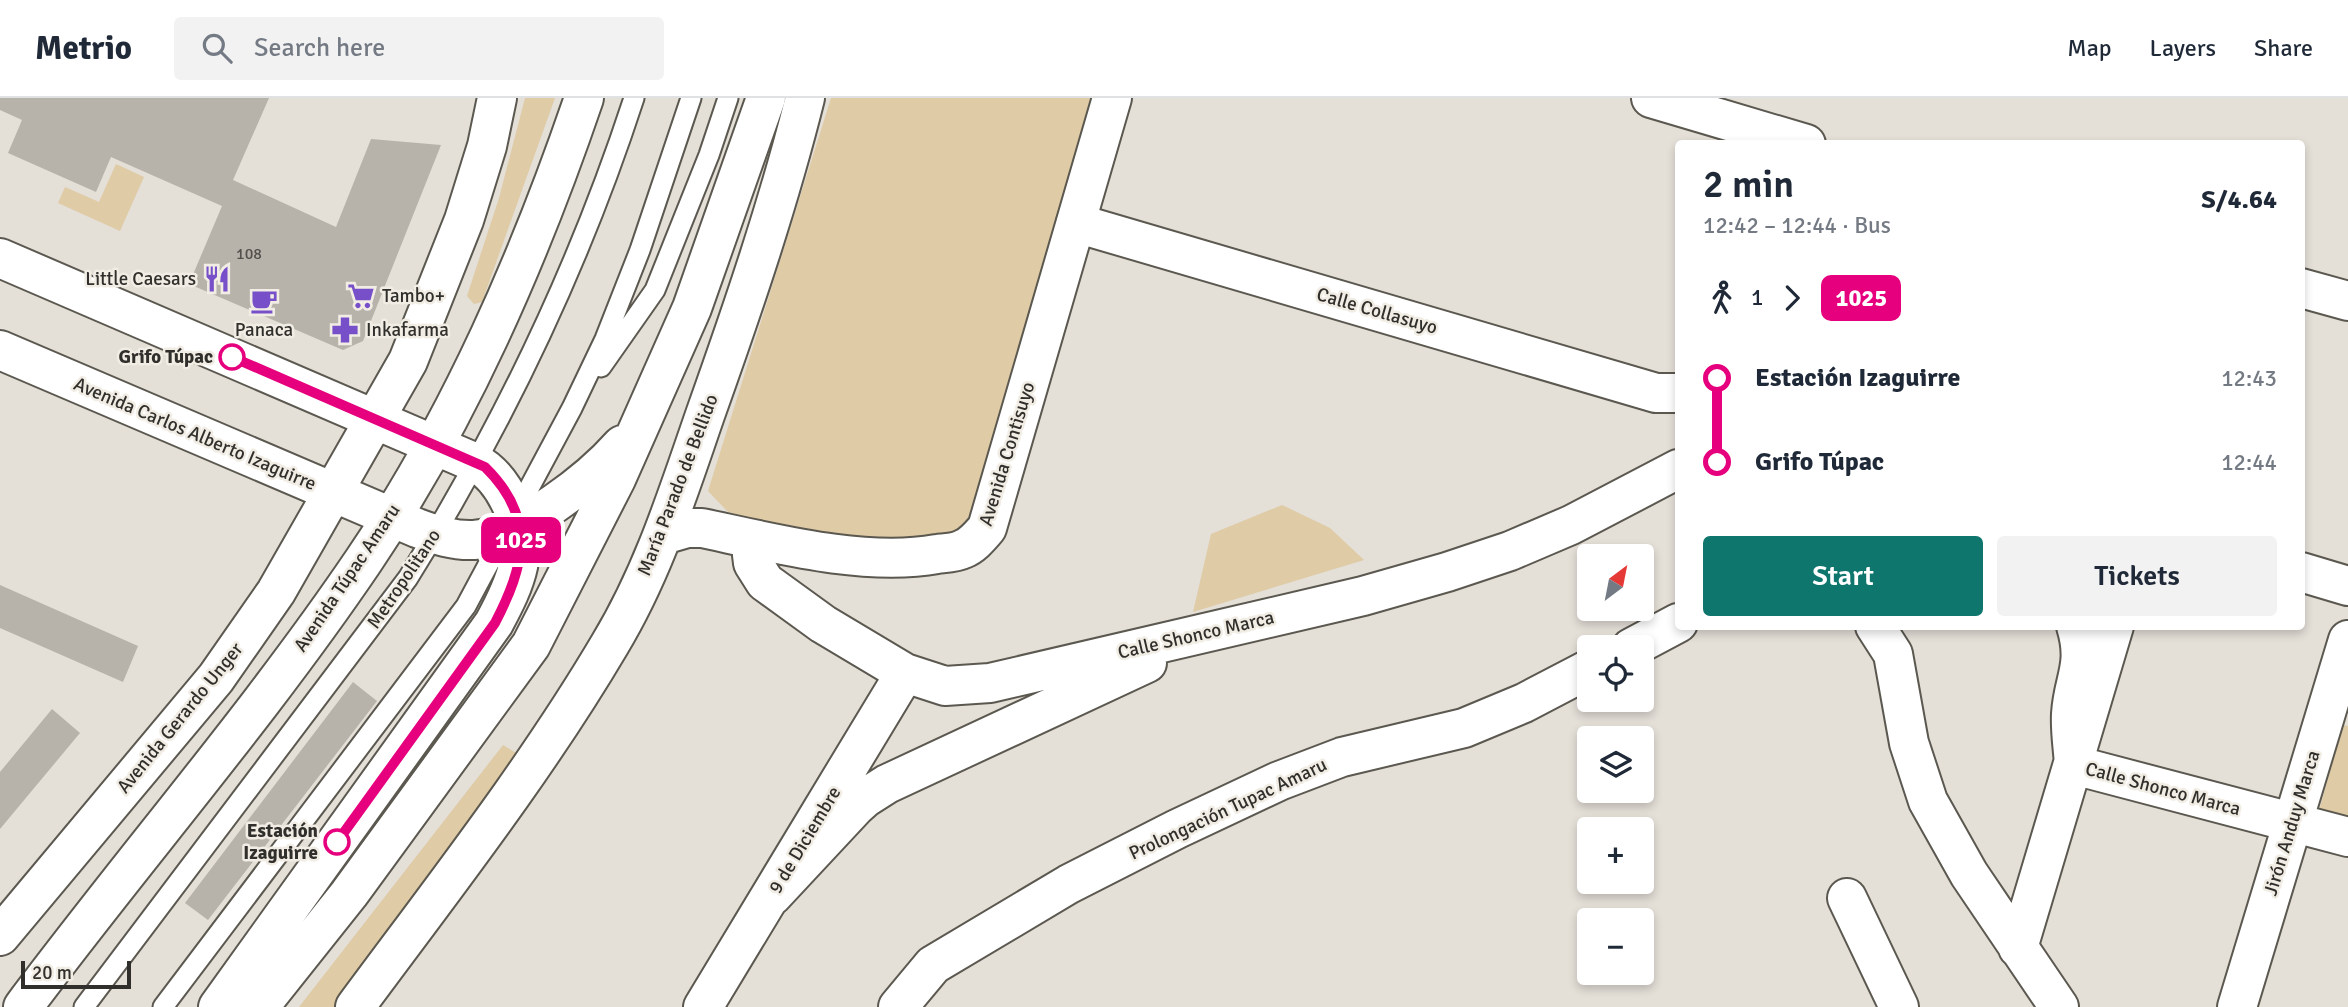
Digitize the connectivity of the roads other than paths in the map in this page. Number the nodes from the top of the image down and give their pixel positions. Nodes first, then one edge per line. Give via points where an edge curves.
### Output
1 (497, 98) edge
2 (584, 98) edge
3 (634, 98) edge
4 (691, 98) edge
5 (728, 98) edge
6 (766, 98) edge
7 (805, 98) edge
8 (1112, 98) edge
9 (1651, 98) edge
10 (1709, 106) edge
11 (1796, 140) edge
12 (1076, 223) junction
13 (0, 258) edge
14 (2305, 289) edge
15 (2348, 301) edge
16 (0, 350) edge
17 (1675, 393) edge
18 (572, 408) junction
19 (377, 419) junction
20 (640, 423) junction
21 (433, 443) junction
22 (477, 463) junction
23 (1675, 471) edge
24 (334, 492) junction
25 (391, 516) junction
26 (513, 523) junction
27 (435, 535) junction
28 (663, 535) junction
29 (756, 540) junction
30 (2305, 573) edge
31 (2348, 586) edge
32 (1675, 625) edge
33 (1222, 628) junction
34 (1878, 630) edge
35 (2077, 630) edge
36 (2114, 630) edge
37 (1654, 636) edge
38 (2348, 640) edge
39 (905, 673) junction
40 (1577, 675) edge
41 (2074, 765) junction
42 (2292, 823) junction
43 (2348, 837) edge
44 (772, 896) junction
45 (1847, 898) dead end
46 (0, 936) edge
47 (2018, 948) junction
48 (23, 1007) edge
49 (84, 1007) edge
50 (163, 1007) edge
51 (218, 1007) edge
52 (259, 1007) edge
53 (355, 1007) edge
54 (703, 1007) edge
55 (898, 1007) edge
56 (1899, 1007) edge
57 (2059, 1007) edge
58 (2236, 1007) edge

1 - 19 street, Avenida Gerardo Unger via 464,220 408,361
2 - 21 street, Avenida Túpac Amaru via 516,278
3 - 22 lane, Metropolitano via 581,246
4 - 18 lane via 640,250
5 - 18 lane via 655,290
6 - 20 street via 692,308
7 - 28 street, María Parado de Bellido via 747,297
8 - 12 street, Avenida Contisuyo
9 - 10 street
10 - 11 street
12 - 17 street, Calle Collasuyo via 1656,393
12 - 29 street, Avenida Contisuyo via 986,528 976,540 962,550 918,558 869,557
13 - 19 street
14 - 15 street
16 - 24 street, Avenida Carlos Alberto Izaguirre
18 - 26 lane
19 - 21 street
19 - 24 street, Avenida Gerardo Unger
20 - 26 street, Avenida Carlos Alberto Izaguirre via 586,481
20 - 52 street via 531,645 349,894
21 - 22 street
21 - 25 street, Avenida Túpac Amaru
22 - 26 street via 502,487
22 - 27 lane, Metropolitano
23 - 33 street, Calle Shonco Marca via 1510,551 1363,596
24 - 25 street, Avenida Carlos Alberto Izaguirre
24 - 46 street, Avenida Gerardo Unger via 276,592 216,678
25 - 27 street, Avenida Carlos Alberto Izaguirre
25 - 48 street, Avenida Túpac Amaru via 295,656
26 - 27 street, Avenida Carlos Alberto Izaguirre via 475,540
26 - 50 lane via 466,606
26 - 51 street via 521,545 519,567 495,623
27 - 49 lane, Metropolitano via 408,578
28 - 29 street, Avenida Contisuyo via 702,528
28 - 53 street, María Parado de Bellido via 611,643 513,795
29 - 39 street, Calle Shonco Marca via 753,563 773,590
30 - 31 street
32 - 37 street
33 - 39 street, Calle Shonco Marca via 990,683 945,685
33 - 44 street via 875,791
34 - 47 street via 1893,654 1909,743 1928,801
35 - 41 street, Calle Shonco Marca via 2081,668 2071,713
36 - 41 street
38 - 42 street, Jirón Anduy Marca
39 - 44 street, 9 de Diciembre
40 - 55 street, Prolongación Tupac Amaru via 1464,728 1342,757 1279,781 1177,830 1069,884 933,965
41 - 42 street, Calle Shonco Marca
41 - 47 street
42 - 43 street, Calle Shonco Marca
42 - 58 street, Jirón Anduy Marca
44 - 54 street, 9 de Diciembre
45 - 56 street
47 - 57 street

